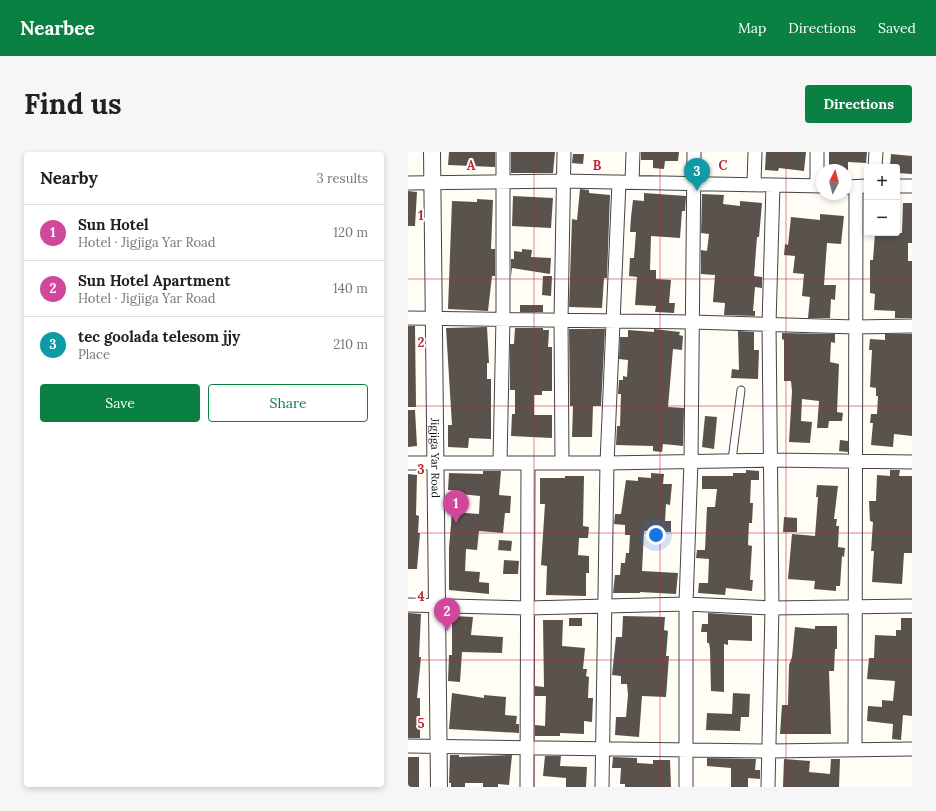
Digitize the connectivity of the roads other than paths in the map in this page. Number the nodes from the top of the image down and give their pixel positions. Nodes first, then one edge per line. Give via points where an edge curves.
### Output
1 (432, 152) edge
2 (502, 152) edge
3 (564, 152) edge
4 (633, 152) edge
5 (694, 152) edge
6 (755, 152) edge
7 (817, 152) edge
8 (876, 152) edge
9 (818, 164) edge
10 (875, 164) edge
11 (502, 181) junction
12 (563, 181) junction
13 (625, 182) junction
14 (408, 183) edge
15 (433, 183) junction
16 (693, 184) junction
17 (754, 184) junction
18 (773, 185) junction
19 (816, 186) edge
20 (900, 186) edge
21 (912, 186) edge
22 (856, 187) edge
23 (408, 318) edge
24 (503, 318) junction
25 (433, 319) junction
26 (562, 320) junction
27 (613, 320) junction
28 (693, 322) junction
29 (769, 324) junction
30 (912, 326) edge
31 (855, 327) junction
32 (741, 390) dead end
33 (732, 460) junction
34 (771, 460) junction
35 (691, 461) junction
36 (500, 462) junction
37 (528, 462) junction
38 (562, 462) junction
39 (856, 462) junction
40 (912, 462) edge
41 (408, 463) edge
42 (434, 463) junction
43 (607, 463) junction
44 (436, 604) junction
45 (686, 604) junction
46 (408, 605) edge
47 (912, 606) edge
48 (606, 607) junction
49 (528, 608) junction
50 (772, 608) junction
51 (856, 608) junction
52 (408, 746) edge
53 (439, 746) junction
54 (528, 747) junction
55 (855, 749) junction
56 (912, 749) edge
57 (602, 750) junction
58 (685, 750) junction
59 (770, 750) junction
60 (439, 787) edge
61 (527, 787) edge
62 (602, 787) edge
63 (686, 787) edge
64 (768, 787) edge

1 - 15 street, Jigjiga Yar Road
2 - 11 street
3 - 12 street
4 - 13 street
5 - 16 street
6 - 17 street
7 - 9 street
8 - 10 street
11 - 12 street
11 - 15 street
11 - 24 street
12 - 13 street
12 - 26 street
13 - 16 street
13 - 27 street
14 - 15 street
15 - 25 street, Jigjiga Yar Road
16 - 17 street
16 - 28 street
17 - 18 street
18 - 19 street
18 - 29 street
20 - 21 street
22 - 31 street
23 - 25 street
24 - 25 street
24 - 26 street
24 - 36 street
25 - 42 street, Jigjiga Yar Road
26 - 27 street
26 - 38 street
27 - 28 street
27 - 43 street
28 - 29 street
28 - 35 street
29 - 31 street
29 - 34 street
30 - 31 street
31 - 39 street
32 - 33 lane
33 - 34 street
33 - 35 street
34 - 39 street
34 - 50 street
35 - 43 street
35 - 45 street
36 - 37 street
36 - 42 street
37 - 38 street
37 - 49 street
38 - 43 street
39 - 40 street
39 - 51 street
41 - 42 street
42 - 44 street, Jigjiga Yar Road
43 - 48 street
44 - 46 street
44 - 49 street
44 - 53 street, Jigjiga Yar Road
45 - 48 street
45 - 50 street
45 - 58 street
47 - 51 street
48 - 49 street
48 - 57 street
49 - 54 street
50 - 51 street
50 - 59 street
51 - 55 street
52 - 53 street
53 - 54 street
53 - 60 street, Jigjiga Yar Road
54 - 57 street
54 - 61 street
55 - 56 street
55 - 59 street
57 - 58 street
57 - 62 street
58 - 59 street
58 - 63 street
59 - 64 street

